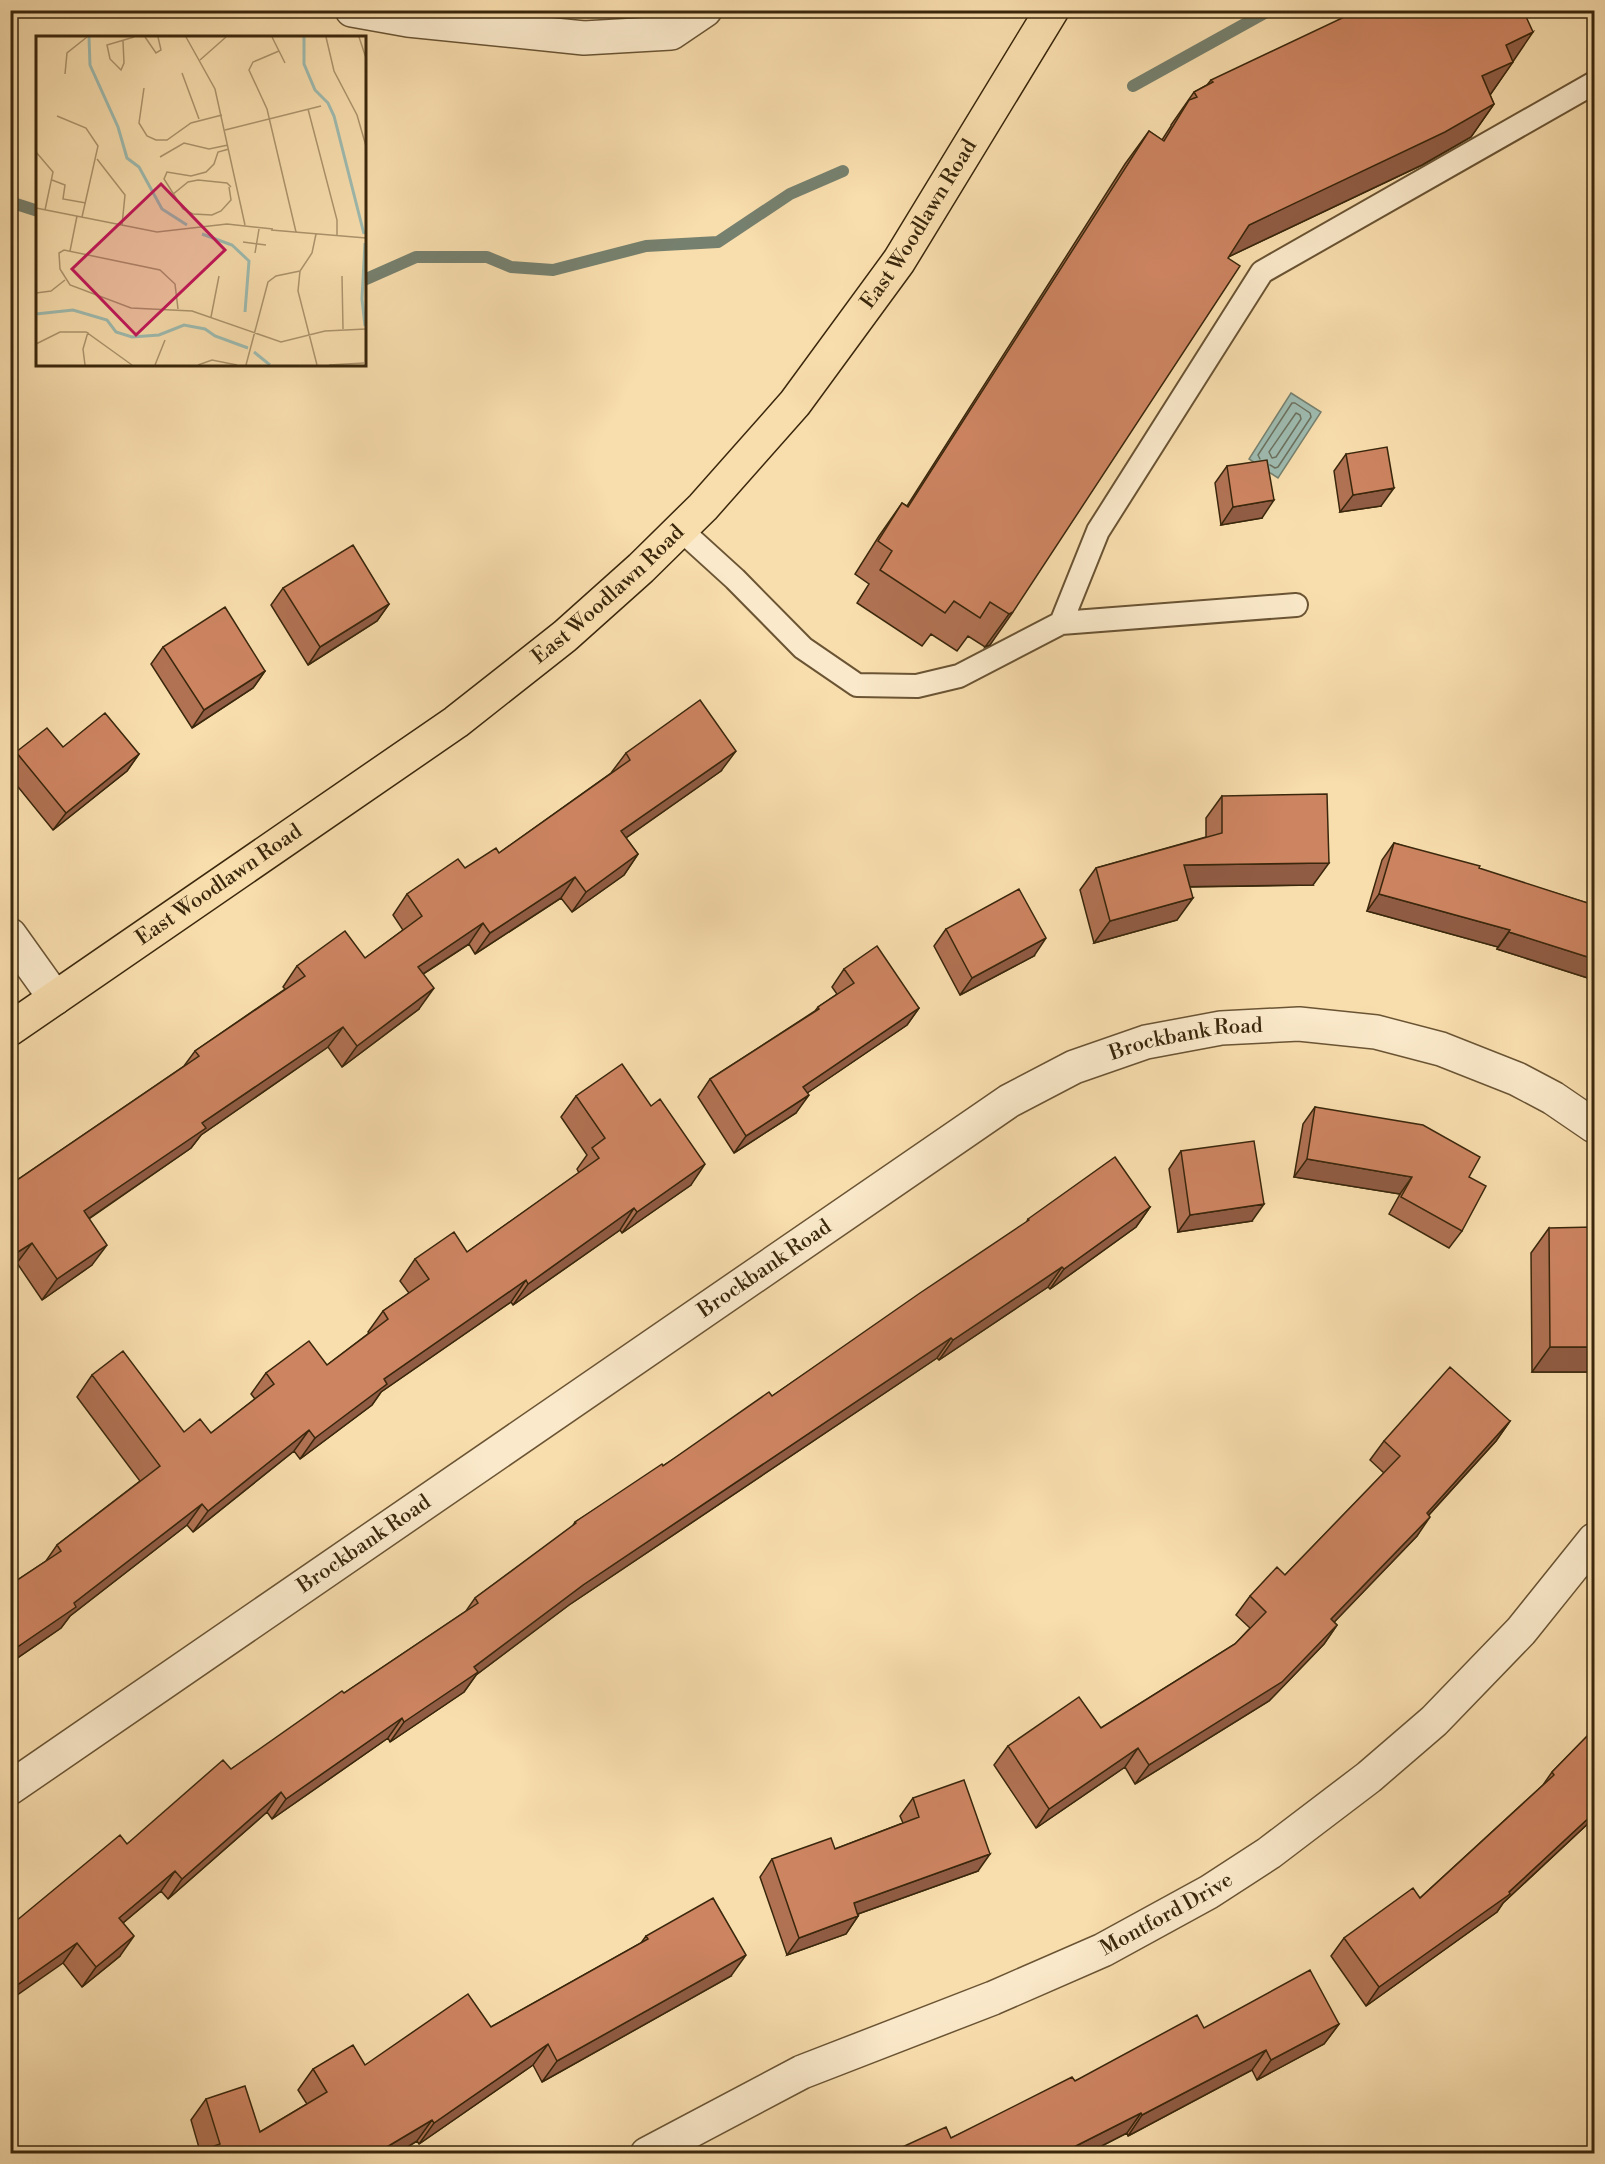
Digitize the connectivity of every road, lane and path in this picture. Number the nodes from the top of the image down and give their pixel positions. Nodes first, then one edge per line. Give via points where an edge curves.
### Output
1 (352, 10) edge
2 (705, 10) edge
3 (1052, 10) edge
4 (1594, 83) edge
5 (680, 529) junction
6 (1296, 605) dead end
7 (1061, 623) junction
8 (10, 936) edge
9 (55, 998) junction
10 (10, 1029) edge
11 (1594, 1126) edge
12 (1594, 1540) edge
13 (10, 1788) edge
14 (647, 2154) edge

1 - 2 street via 408,20 584,38 671,33
3 - 5 main road, East Woodlawn Road via 899,261 795,403
4 - 7 lane via 1262,272 1098,531
5 - 7 lane via 803,648 858,684 917,686 958,676
5 - 9 main road, East Woodlawn Road via 565,636 456,722
6 - 7 lane
8 - 9 street
9 - 10 main road, East Woodlawn Road
11 - 13 street, Brockbank Road via 1517,1079 1441,1049 1376,1032 1299,1024 1221,1028 1146,1042 1074,1067 1009,1101
12 - 14 street, Montford Drive via 1521,1631 1434,1721 1369,1778 1269,1854 1103,1950 993,1998 802,2072

